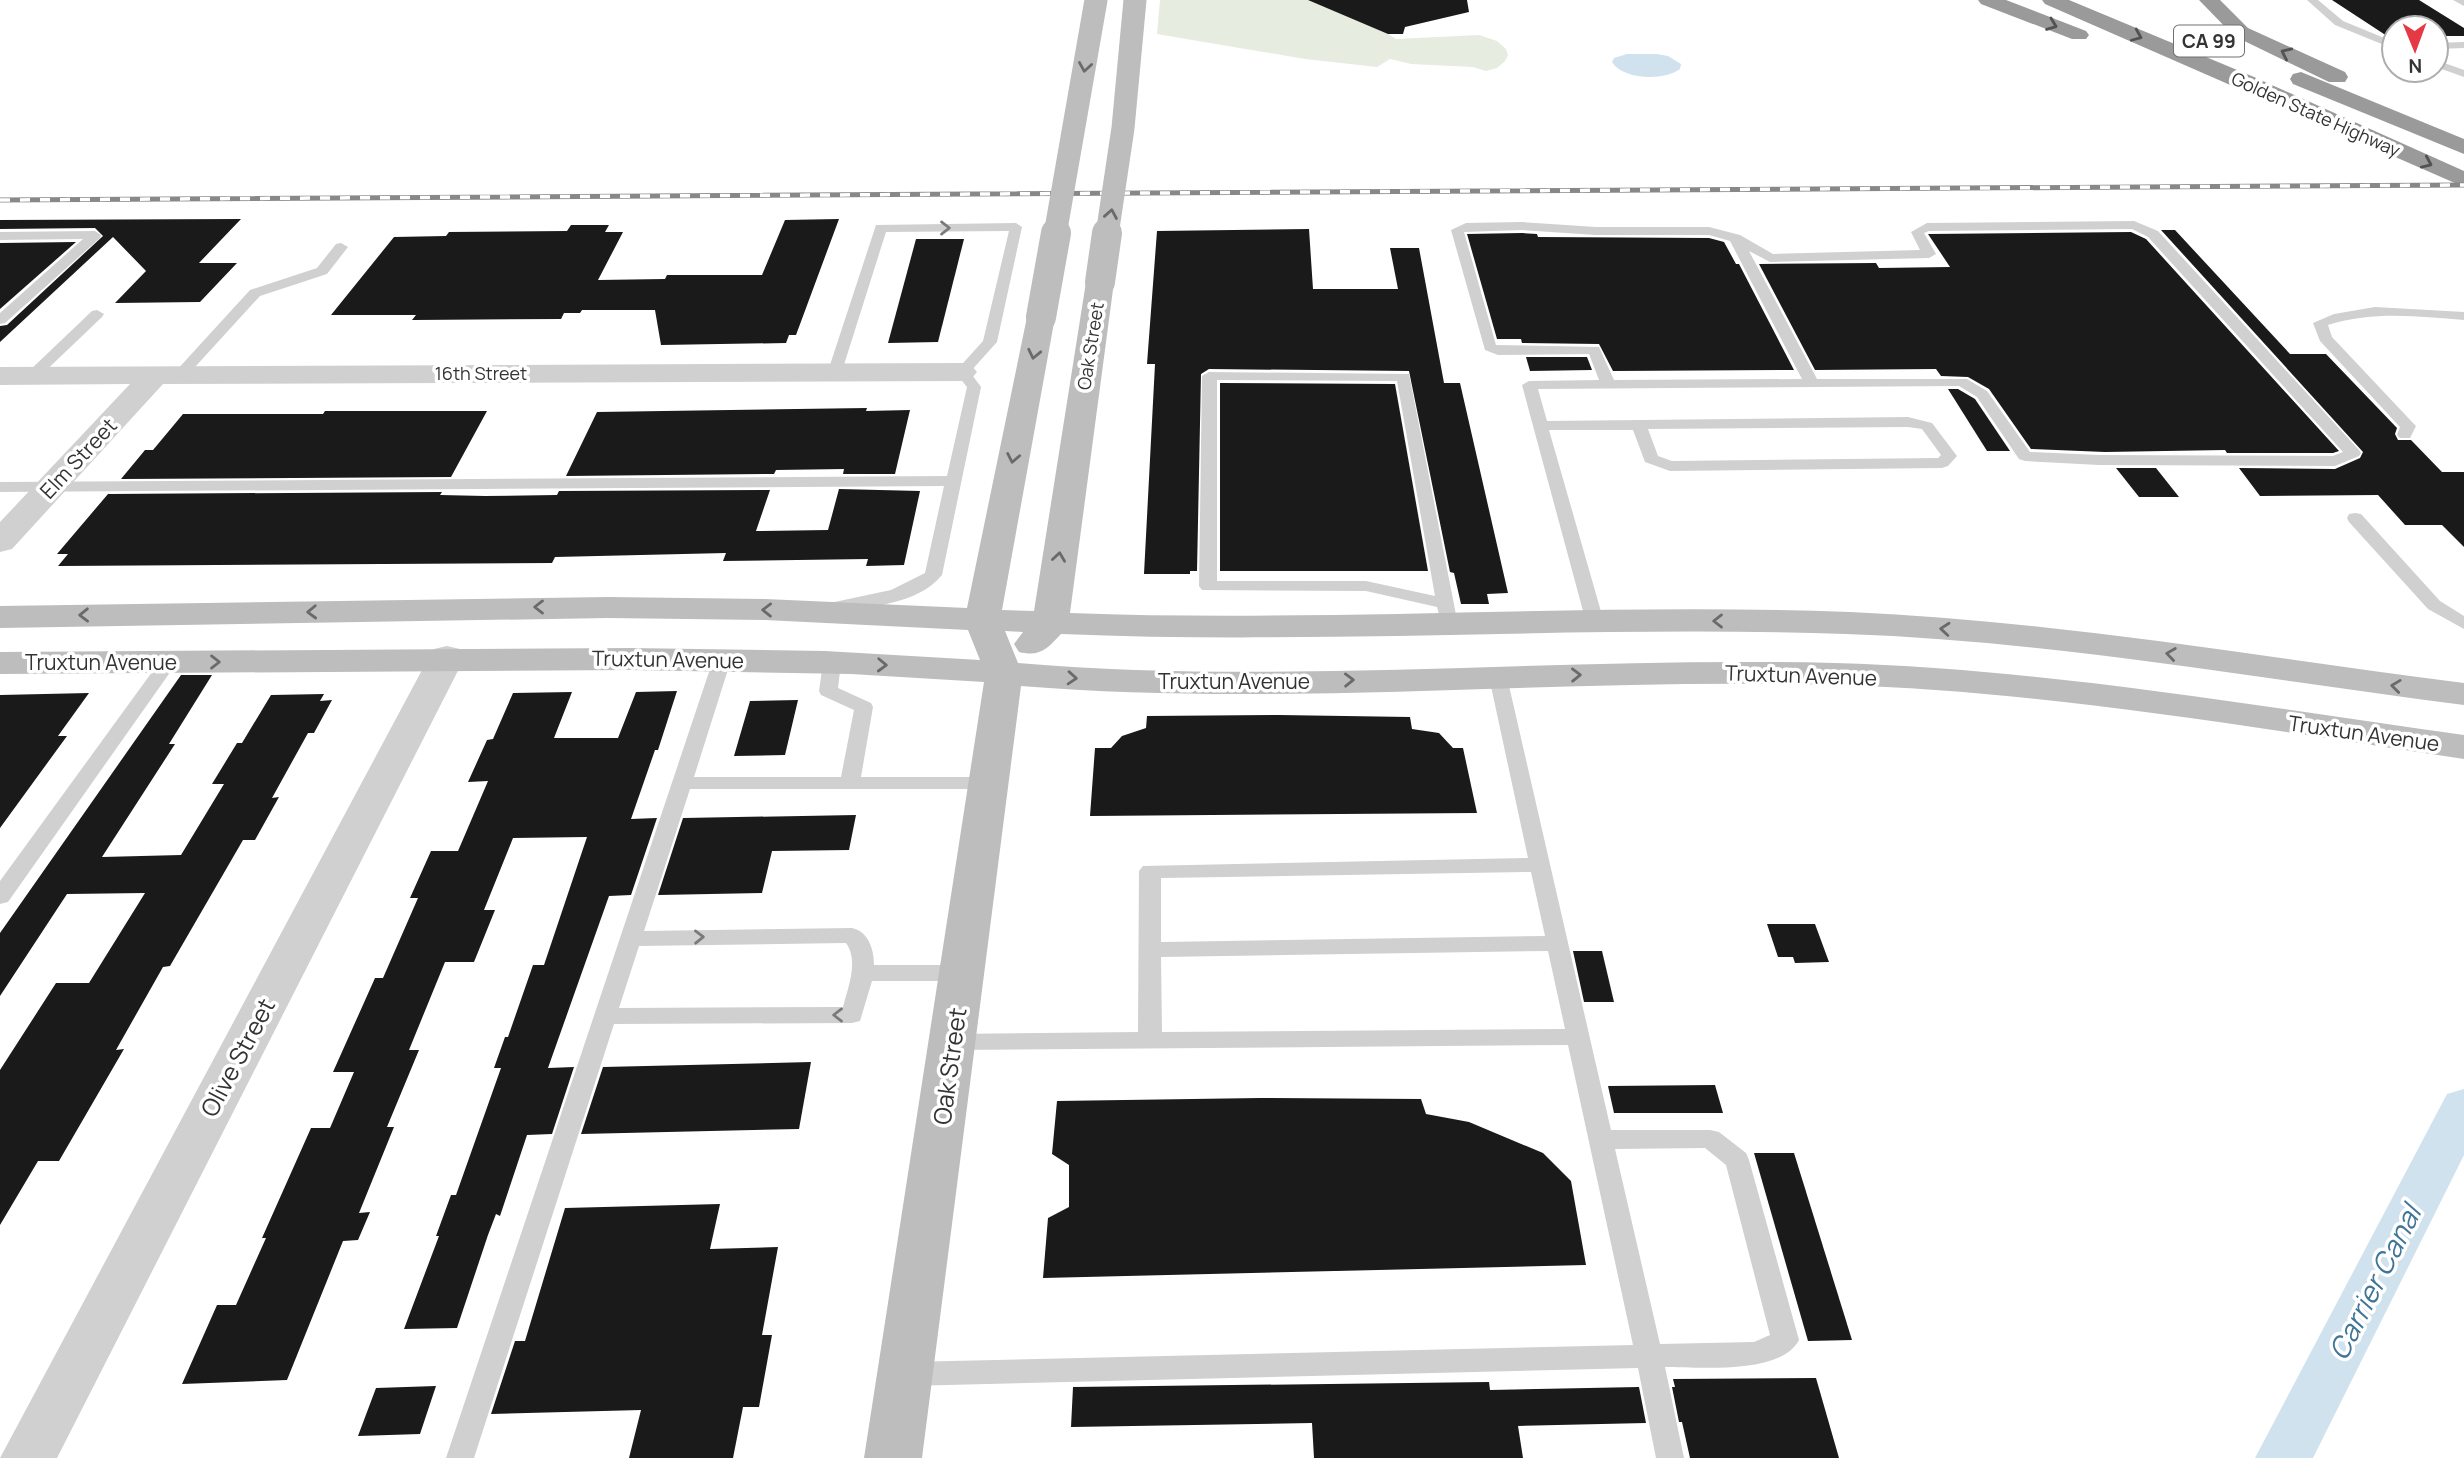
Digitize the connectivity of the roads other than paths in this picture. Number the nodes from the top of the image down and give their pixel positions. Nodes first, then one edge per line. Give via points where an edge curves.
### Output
1 (1096, 0) edge
2 (1135, 0) edge
3 (1988, 0) edge
4 (2052, 0) edge
5 (2209, 0) edge
6 (2312, 0) edge
7 (2458, 0) edge
8 (2464, 4) edge
9 (2380, 40) edge
10 (2234, 51) dead end
11 (2464, 141) edge
12 (2390, 147) junction
13 (2464, 147) edge
14 (2464, 180) edge
15 (0, 236) edge
16 (1735, 238) junction
17 (341, 247) dead end
18 (97, 314) dead end
19 (2464, 316) edge
20 (0, 320) edge
21 (835, 371) junction
22 (962, 372) junction
23 (168, 375) junction
24 (0, 376) edge
25 (32, 376) junction
26 (1608, 383) junction
27 (1812, 383) junction
28 (1639, 425) junction
29 (1539, 426) junction
30 (2405, 435) dead end
31 (954, 481) junction
32 (52, 486) junction
33 (0, 487) edge
34 (2355, 518) dead end
35 (0, 542) edge
36 (817, 611) junction
37 (1447, 614) junction
38 (0, 617) edge
39 (982, 620) junction
40 (1595, 622) junction
41 (2464, 624) edge
42 (1050, 625) junction
43 (447, 657) junction
44 (722, 660) junction
45 (169, 662) junction
46 (0, 663) edge
47 (832, 663) junction
48 (1004, 673) junction
49 (1842, 674) junction
50 (1498, 677) junction
51 (2464, 694) edge
52 (2464, 723) edge
53 (2464, 747) edge
54 (682, 783) junction
55 (850, 783) junction
56 (990, 783) junction
57 (1540, 865) junction
58 (0, 897) edge
59 (631, 939) junction
60 (1557, 943) junction
61 (1150, 950) junction
62 (863, 973) junction
63 (962, 973) junction
64 (605, 1016) junction
65 (1578, 1037) junction
66 (1150, 1040) junction
67 (952, 1042) junction
68 (1601, 1140) junction
69 (1648, 1356) junction
70 (905, 1374) junction
71 (28, 1458) edge
72 (460, 1458) edge
73 (893, 1458) edge
74 (1670, 1458) edge

1 -> 39 main road, bridge
42 -> 2 main road, Oak Street, bridge via 1116,181
3 -> 12 highway via 2202,82
4 -> 12 highway, Golden State Highway / CA 99
11 -> 5 highway via 2241,32
6 - 9 lane via 2339,23
7 - 8 lane
10 - 13 highway, Golden State Highway / CA 99
12 -> 14 highway, Golden State Highway / CA 99
15 - 20 lane via 95,235
16 - 26 lane via 1709,230 1522,226 1457,230 1490,346 1498,351 1594,350
16 - 27 lane
16 - 27 lane via 1770,258 1906,257 1929,254 1917,232 1927,227 2134,225 2153,233 2353,453 2335,461 2025,456 1982,394 1962,382
17 - 23 lane via 322,271 255,293
18 - 25 lane
19 - 30 lane via 2386,310 2351,312 2320,323 2325,338 2408,426
21 - 22 street, 16th Street
21 -> 22 lane via 881,228 1016,228 990,342
21 - 23 street, 16th Street
22 - 31 lane via 974,387
23 - 25 street, 16th Street
23 - 32 street, Elm Street
24 - 25 street, 16th Street
26 - 27 lane
26 - 29 lane via 1530,385
28 - 28 lane via 1908,422 1927,426 1949,457 1942,463 1670,466 1651,459
28 - 29 lane
29 - 40 lane
31 - 32 lane
31 - 36 lane via 933,575 901,594
32 - 33 lane
32 - 35 street, Elm Street
34 - 41 lane via 2434,605
36 -> 38 main road via 474,606
36 - 39 main road
37 - 37 lane via 1404,377 1209,376 1208,586 1366,586
37 - 40 main road
37 - 42 main road via 1257,629
39 - 42 main road
39 - 48 main road, Oak Street
51 -> 40 main road via 2144,650 1932,627 1796,621
42 - 48 main road
43 - 44 main road, Truxtun Avenue
45 -> 43 main road, Truxtun Avenue
43 - 71 street, Olive Street
44 - 47 main road, Truxtun Avenue
44 - 54 lane
45 - 46 main road, Truxtun Avenue
45 - 58 lane
47 -> 48 main road, Truxtun Avenue
47 - 55 lane via 828,691 864,707
48 -> 50 main road, Truxtun Avenue via 1104,680
48 - 56 main road, Oak Street
50 -> 49 main road, Truxtun Avenue
49 - 52 main road via 1972,664 2064,671
49 - 53 main road, Truxtun Avenue via 2076,693
50 - 57 lane
54 - 55 lane
54 - 59 lane
55 - 56 lane
56 - 63 main road, Oak Street
57 - 60 lane
57 - 61 lane via 1150,871
59 -> 62 lane via 852,935 863,950
59 - 64 lane
60 - 61 lane
60 - 65 lane
61 - 66 lane
62 - 63 lane
62 -> 64 lane via 852,1015
63 - 67 main road, Oak Street
64 - 72 lane
65 - 66 lane
65 - 68 lane
66 - 67 lane
67 - 70 main road, Oak Street
68 - 69 lane
68 - 69 lane via 1710,1139 1737,1160 1785,1340 1757,1354
69 - 70 lane
69 - 74 lane
70 - 73 main road, Oak Street

